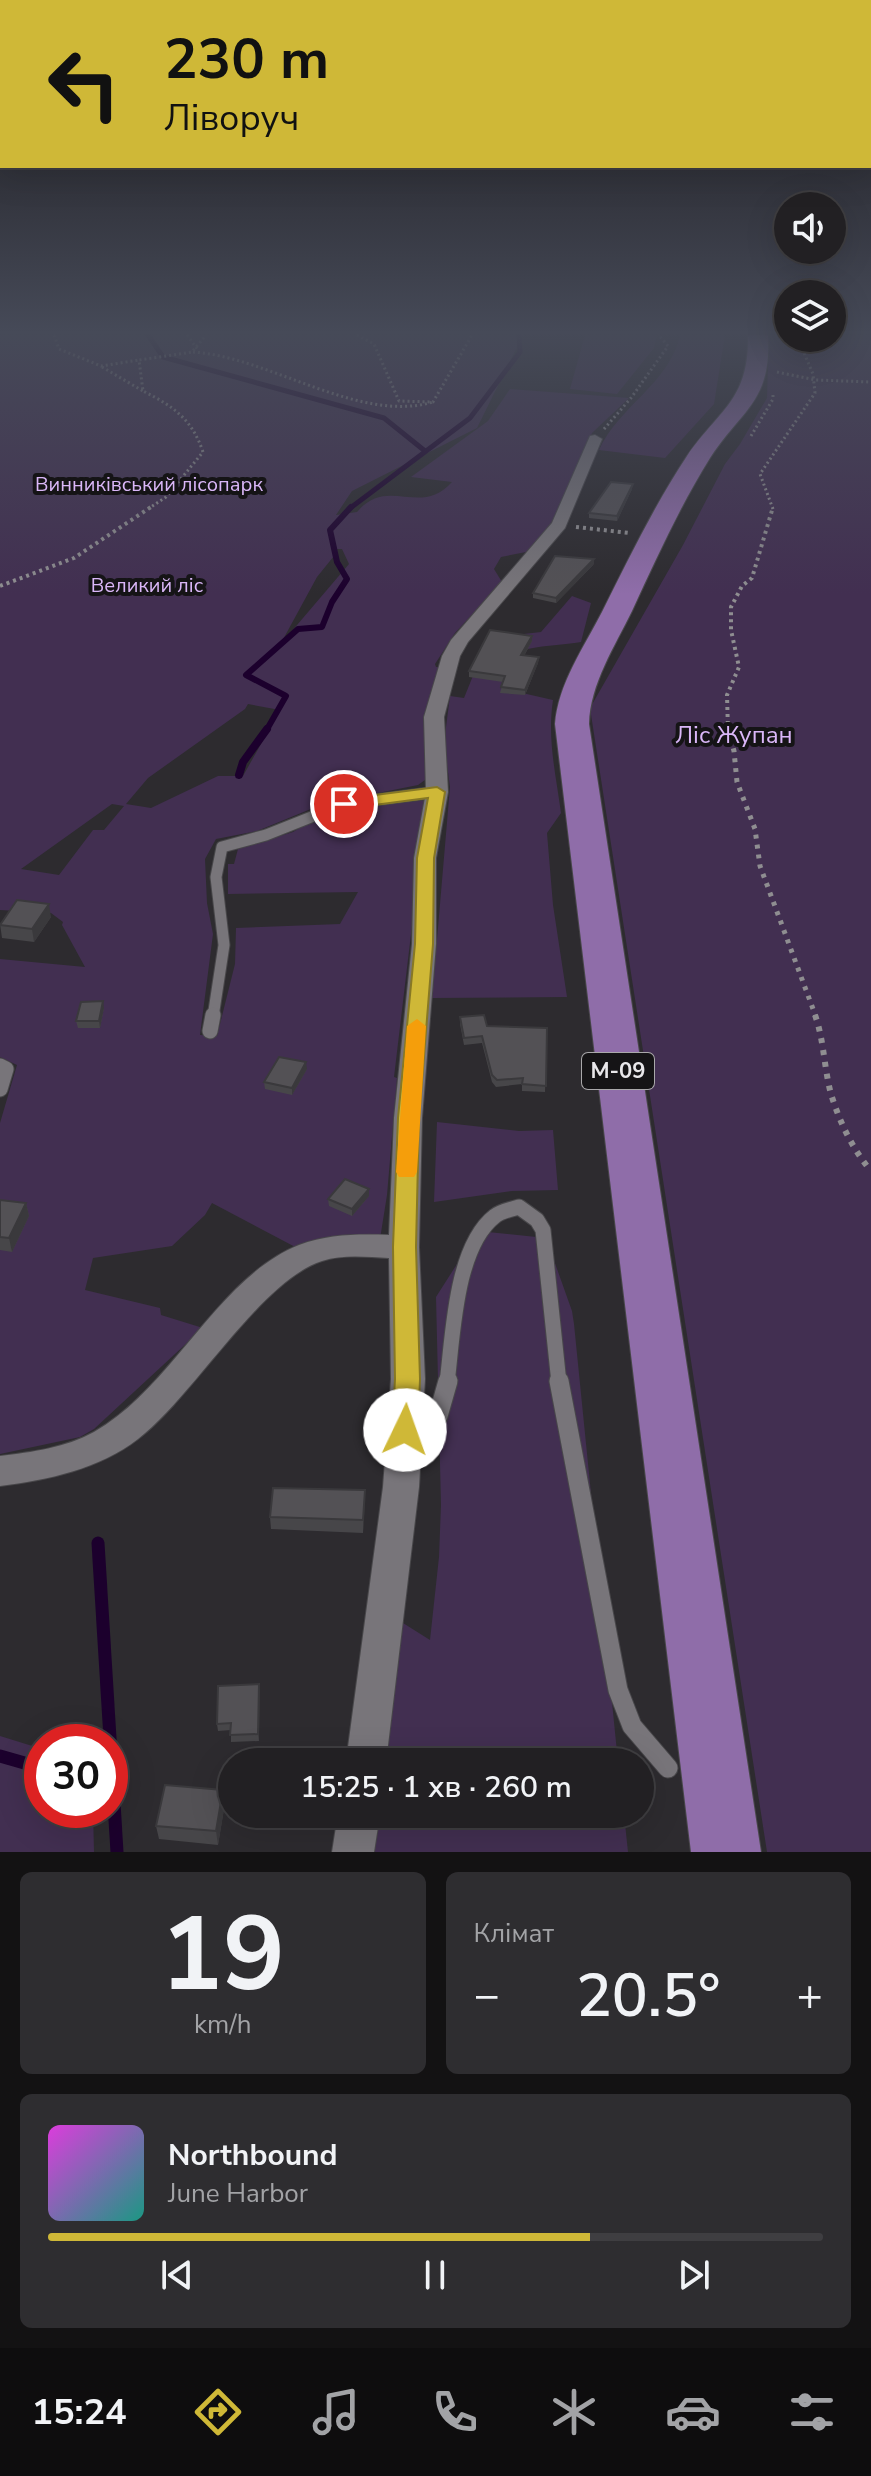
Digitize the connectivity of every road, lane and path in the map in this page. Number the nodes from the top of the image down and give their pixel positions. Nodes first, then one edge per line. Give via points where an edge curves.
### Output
1 (189, 421) edge
2 (610, 421) edge
3 (731, 421) edge
4 (797, 421) edge
5 (595, 439) joint
6 (559, 525) junction
7 (640, 534) dead end
8 (0, 586) edge
9 (437, 792) junction
10 (210, 1031) dead end
11 (0, 1066) edge
12 (0, 1089) edge
13 (871, 1171) edge
14 (404, 1247) junction
15 (403, 1455) junction
16 (0, 1471) edge
17 (368, 1748) edge
18 (668, 1768) dead end
19 (357, 1828) edge
20 (353, 1852) edge
21 (726, 1852) edge

1 - 8 path via 203,452 166,497 74,558
2 - 5 path
3 - 21 main road, М-09 via 701,454 670,506 584,677 572,724
4 - 13 path via 760,474 773,508 752,578 731,602 730,632 739,667 727,695 726,724 760,866 821,1031 831,1093 852,1148
5 - 6 street
6 - 7 path
6 - 9 street via 451,656 434,717
9 - 10 lane via 344,804 219,850 224,933
9 - 14 street via 425,858
11 - 12 lane via 6,1069
14 - 15 street via 408,1379
14 - 16 street via 349,1245 289,1262 247,1300 164,1393 107,1442 72,1457
15 - 17 street
15 - 18 lane via 443,1405 470,1251 491,1217 519,1207 543,1230 557,1373 618,1690 632,1726
19 - 20 street

